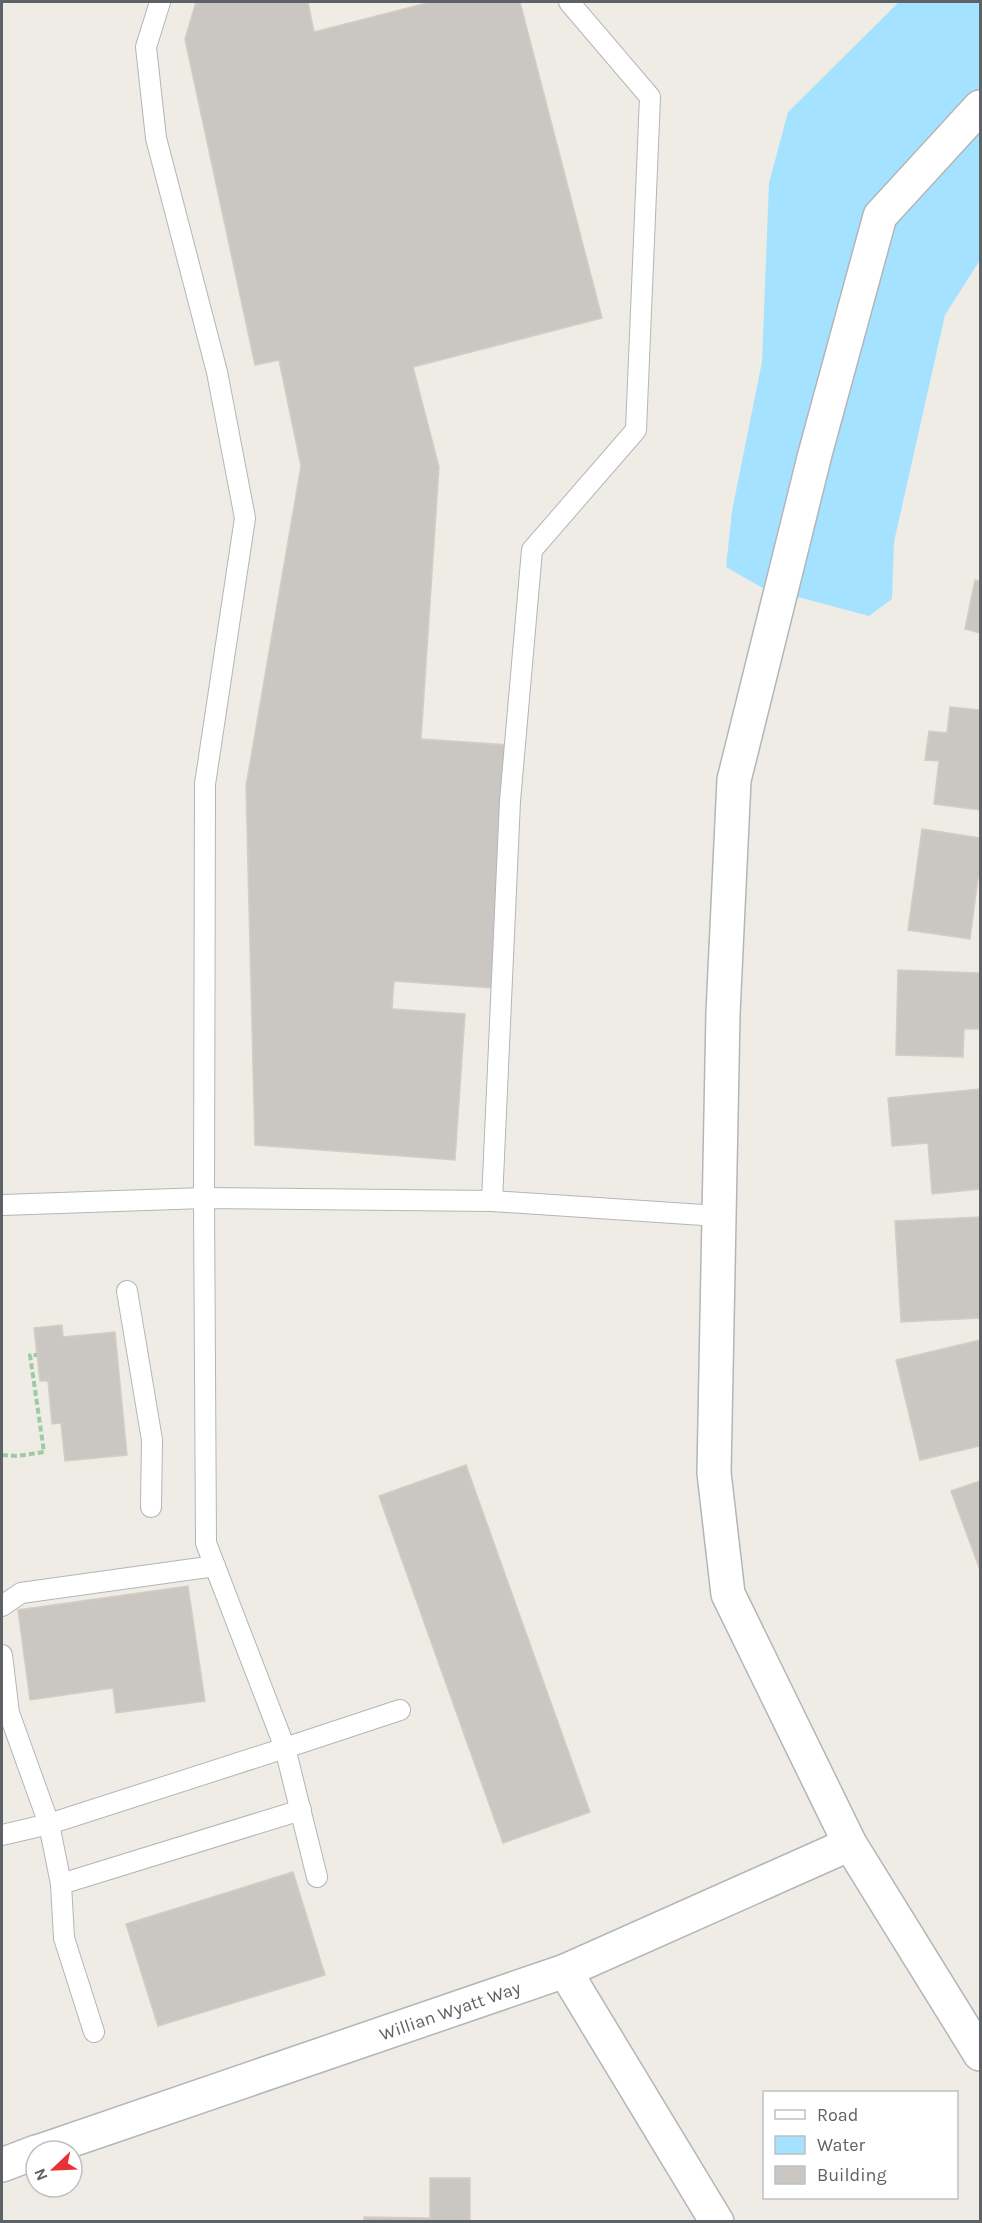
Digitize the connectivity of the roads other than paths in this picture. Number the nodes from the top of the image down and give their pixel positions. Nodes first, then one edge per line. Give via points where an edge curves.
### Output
1 (160, 2) edge
2 (569, 2) edge
3 (981, 107) edge
4 (204, 1198) junction
5 (492, 1201) junction
6 (2, 1205) edge
7 (718, 1216) junction
8 (127, 1291) dead end
9 (151, 1508) dead end
10 (215, 1566) junction
11 (2, 1606) edge
12 (2, 1655) edge
13 (400, 1710) dead end
14 (285, 1748) junction
15 (301, 1810) junction
16 (49, 1824) junction
17 (2, 1835) edge
18 (850, 1844) junction
19 (317, 1877) dead end
20 (60, 1884) junction
21 (565, 1971) junction
22 (94, 2032) dead end
23 (981, 2054) edge
24 (75, 2139) edge
25 (24, 2156) edge
26 (2, 2164) edge
27 (717, 2222) edge

1 - 4 lane via 146,47 156,138 217,372 245,518 205,783
2 - 5 lane via 650,97 636,430 532,550 510,801
3 - 7 street via 880,216 815,454 734,780
4 - 5 lane
4 - 6 lane
4 - 10 lane via 206,1543
5 - 7 lane
7 - 18 street via 714,1473 728,1594
8 - 9 lane via 152,1440
10 - 11 lane via 21,1593
10 - 14 lane
12 - 16 lane via 9,1713
13 - 14 lane
14 - 15 lane
14 - 16 lane
15 - 19 lane
15 - 20 lane
16 - 17 lane
16 - 20 lane
18 - 21 street, Willian Wyatt Way
18 - 23 street
20 - 22 lane via 64,1938
21 - 24 street, Willian Wyatt Way
21 - 27 street
25 - 26 street

